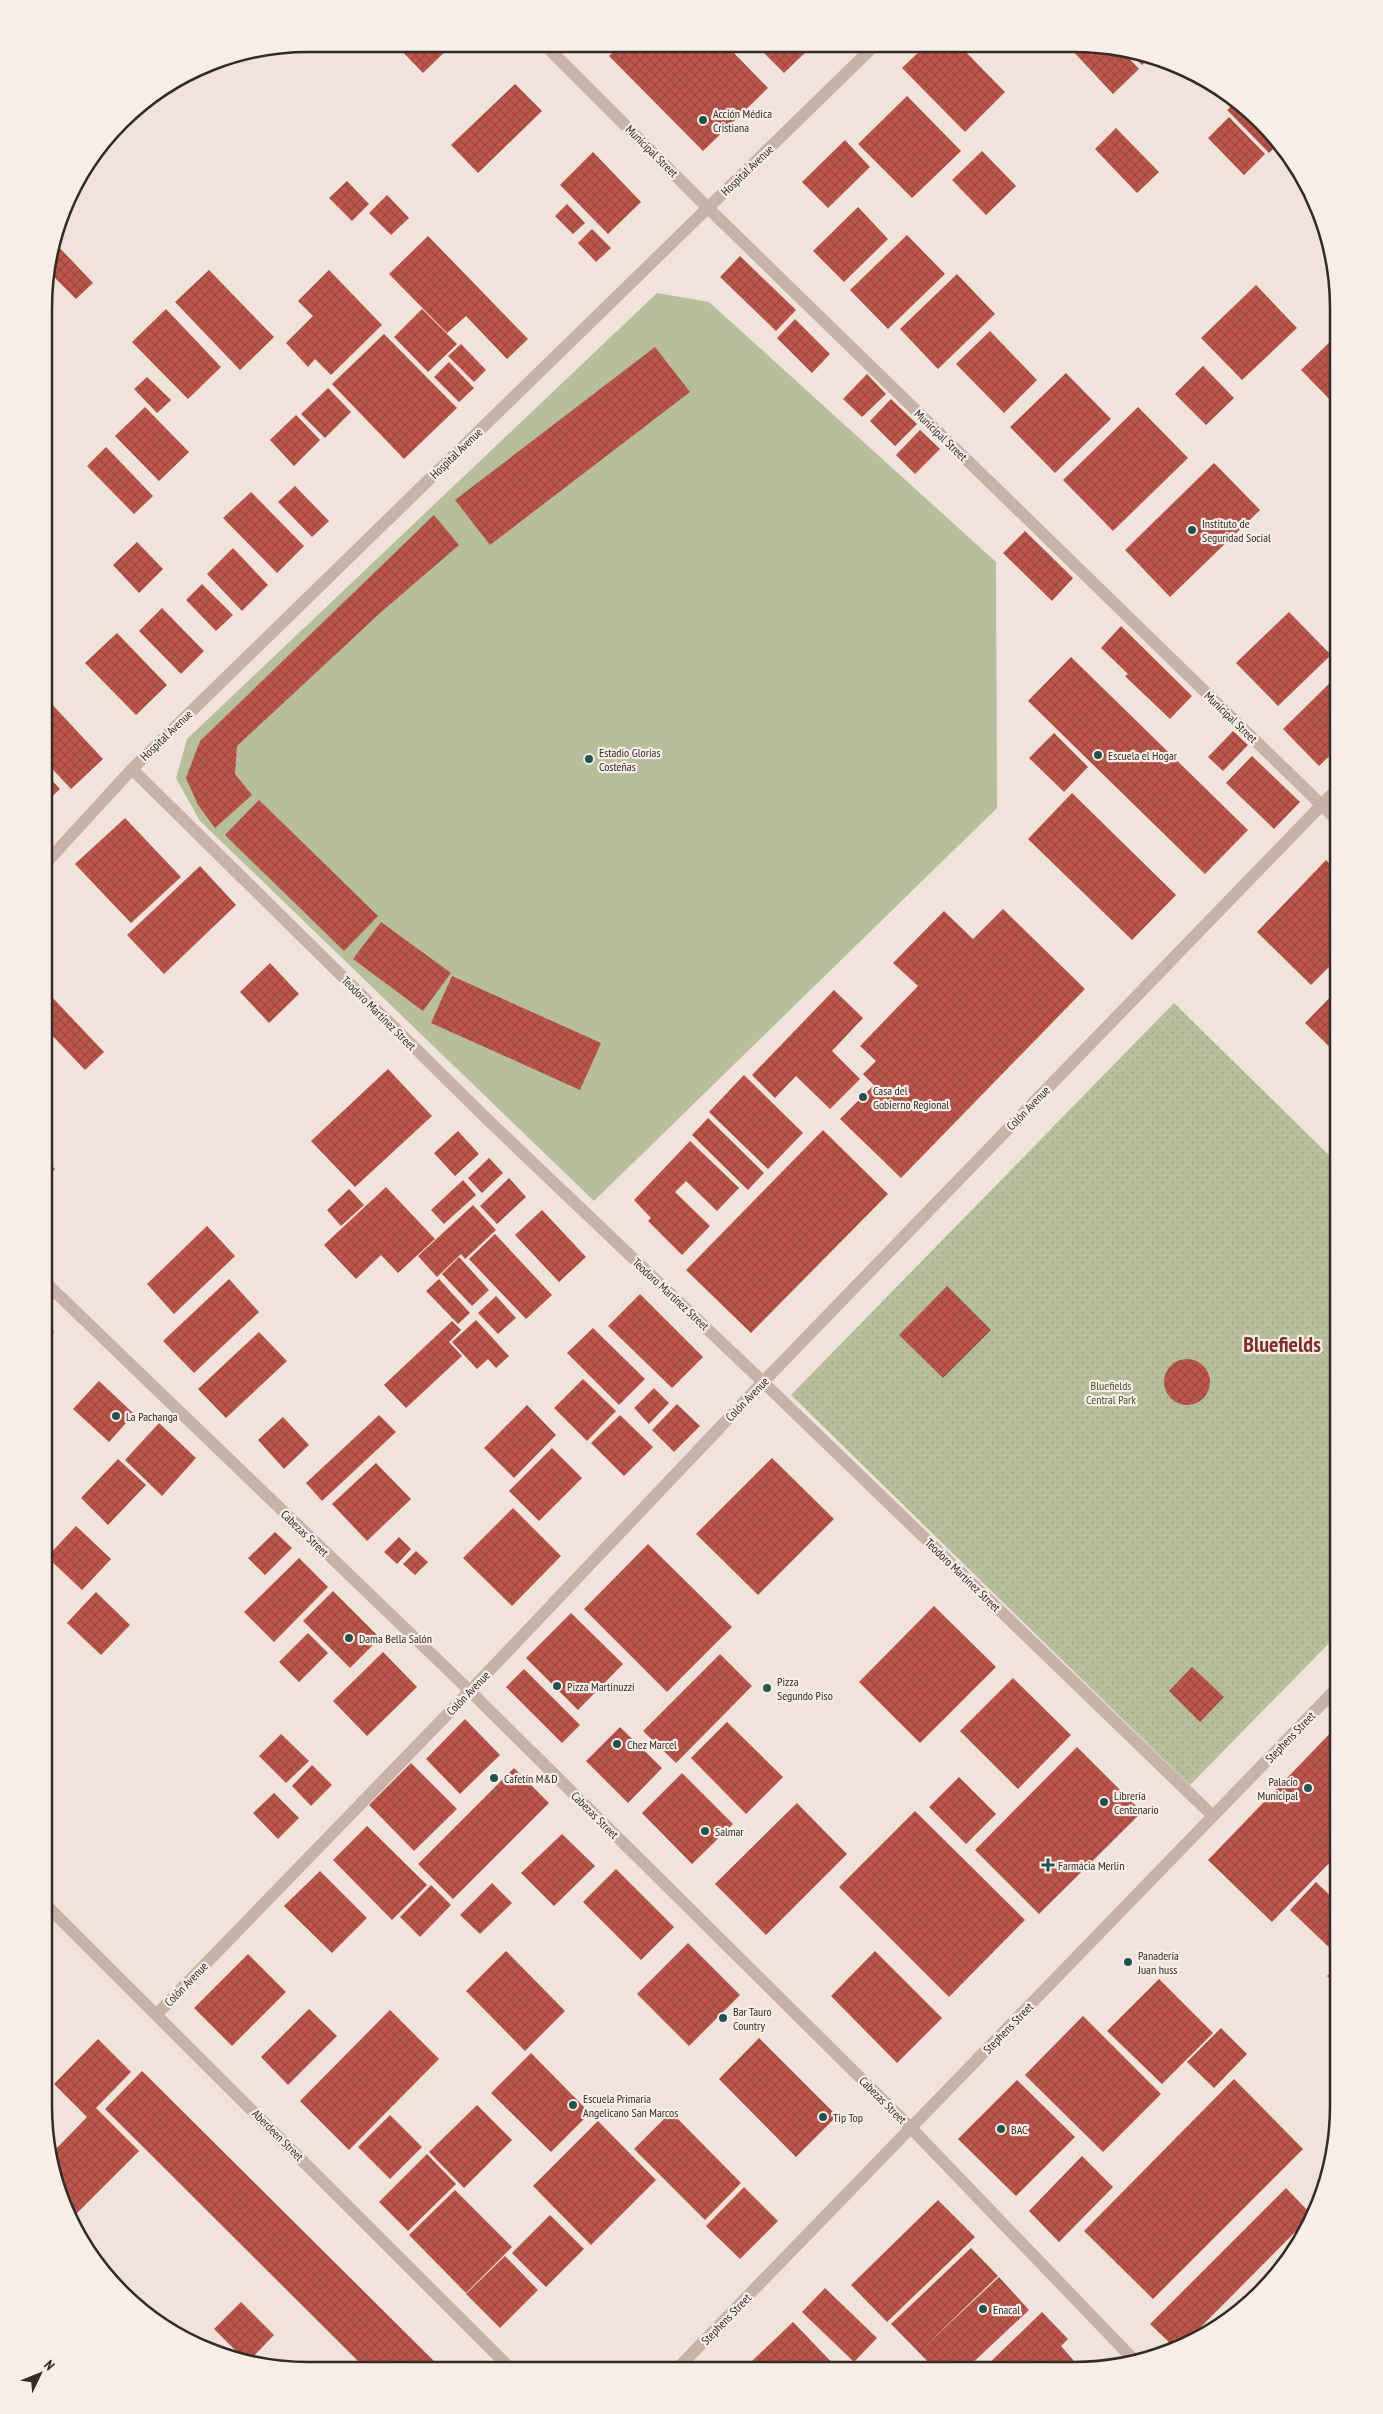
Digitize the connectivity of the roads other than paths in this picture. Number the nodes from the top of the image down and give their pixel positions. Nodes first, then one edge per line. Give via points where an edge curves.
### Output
1 (552, 52) edge
2 (868, 52) edge
3 (708, 208) junction
4 (132, 769) junction
5 (1330, 796) edge
6 (1321, 805) junction
7 (1330, 814) edge
8 (52, 856) edge
9 (52, 1289) edge
10 (763, 1382) junction
11 (470, 1691) junction
12 (1330, 1695) edge
13 (1213, 1816) junction
14 (52, 1911) edge
15 (157, 2014) junction
16 (911, 2128) junction
17 (1130, 2356) edge
18 (504, 2362) edge
19 (684, 2362) edge

1 - 3 street, Municipal Street
2 - 3 street, Hospital Avenue
3 - 4 street, Hospital Avenue
3 - 6 street, Municipal Street
4 - 8 street, Hospital Avenue
4 - 10 street, Teodoro Martínez Street via 489,1121
5 - 6 street, Colón Avenue
6 - 7 street, Municipal Street
6 - 10 street, Colón Avenue
9 - 11 street, Cabezas Street
10 - 11 street, Colón Avenue
10 - 13 street, Teodoro Martínez Street
11 - 15 street, Colón Avenue
11 - 16 street, Cabezas Street
12 - 13 street, Stephens Street
13 - 16 street, Stephens Street
14 - 15 street, Aberdeen Street
15 - 18 street, Aberdeen Street
16 - 17 street, Cabezas Street
16 - 19 street, Stephens Street

